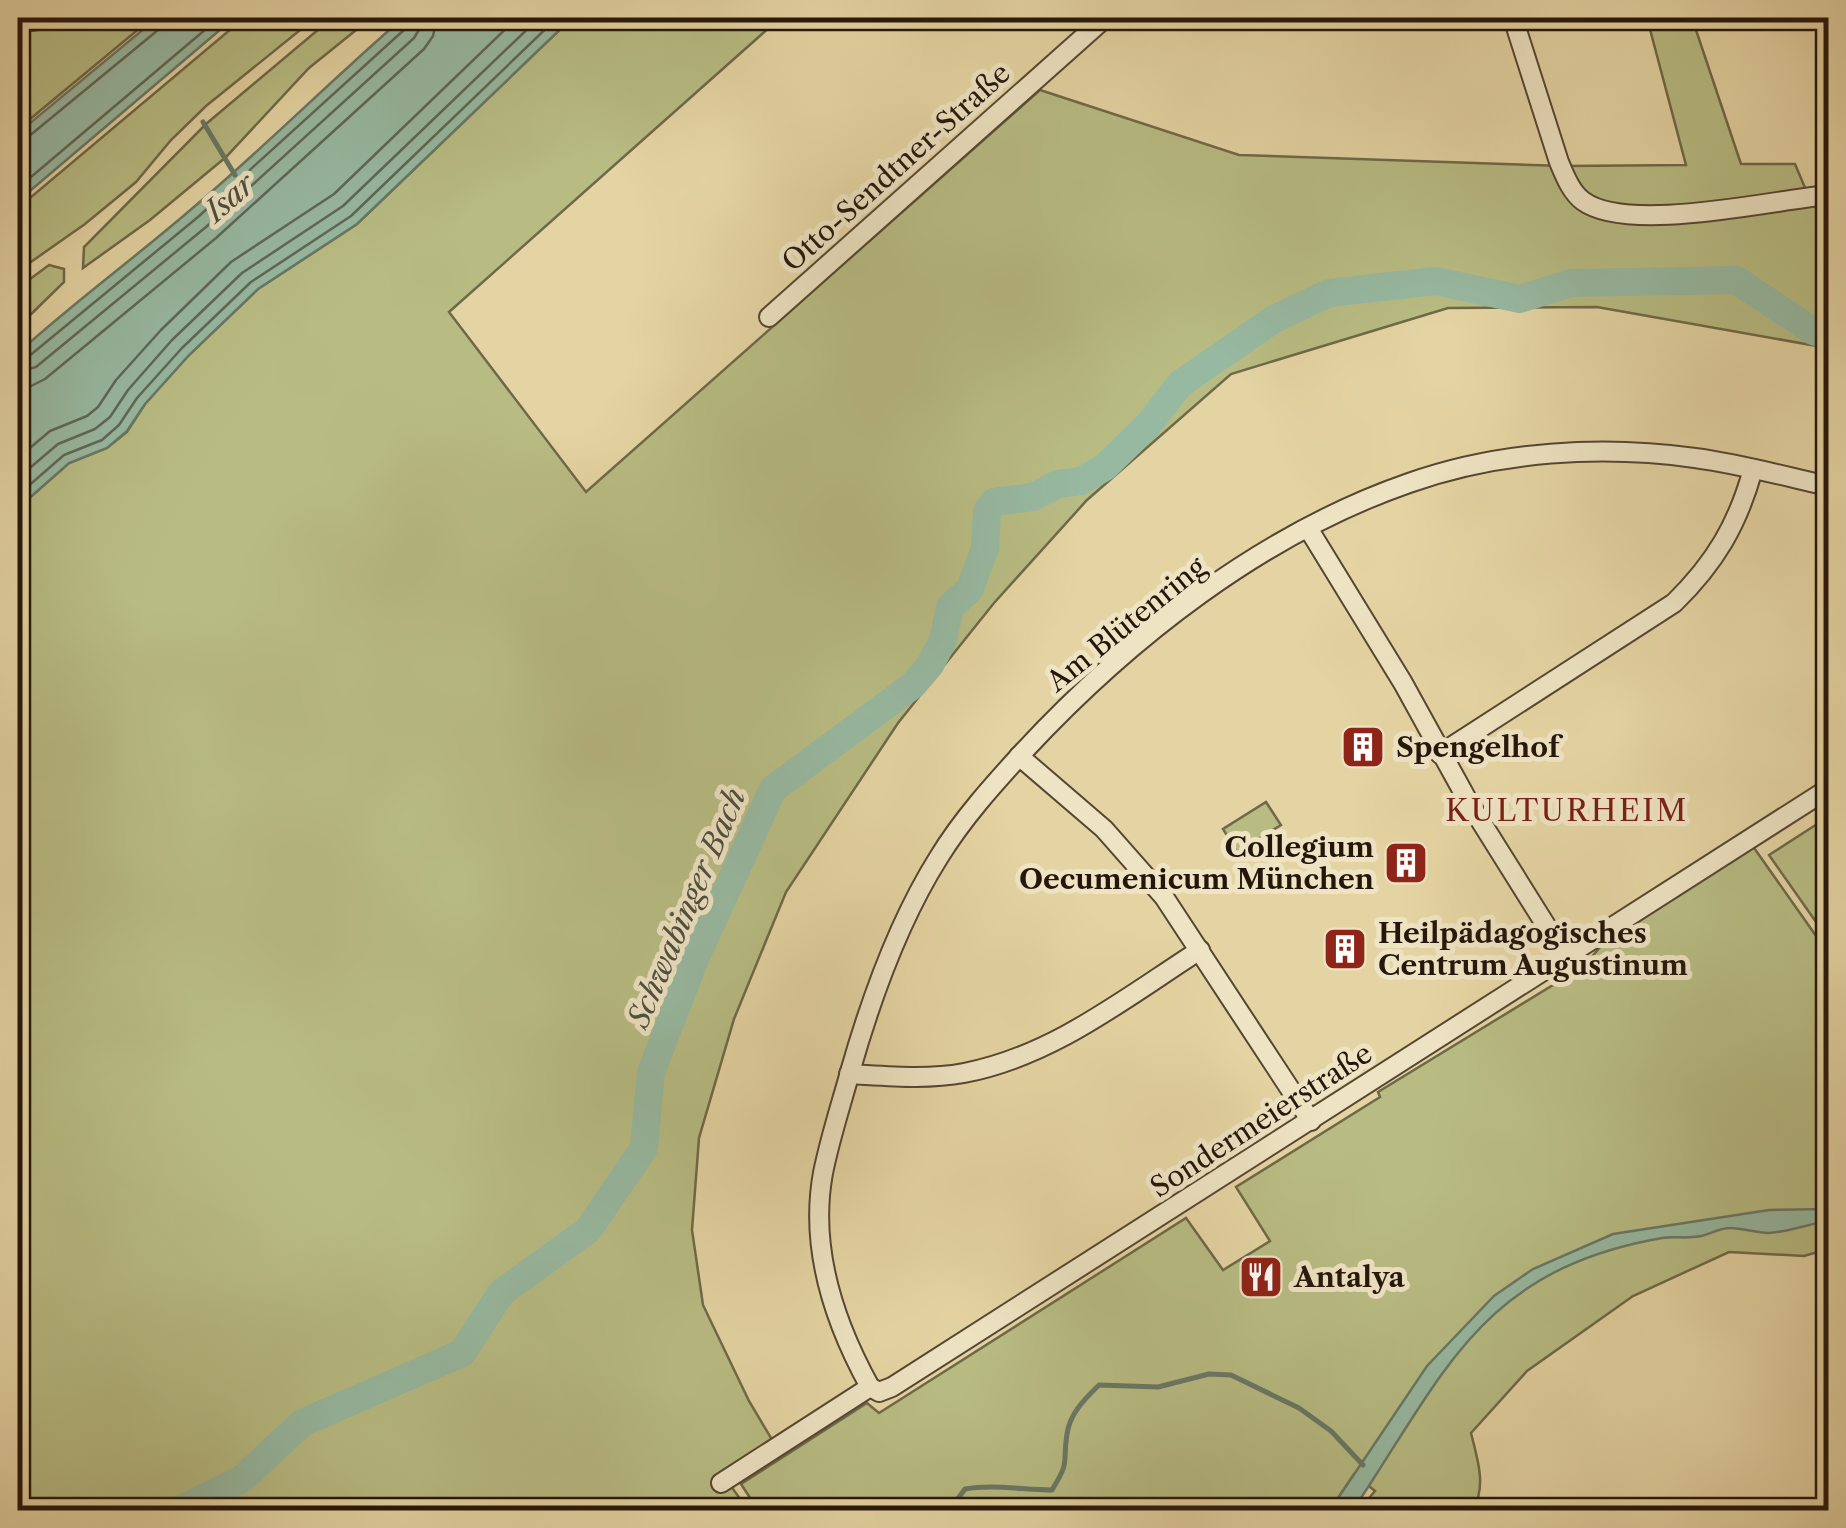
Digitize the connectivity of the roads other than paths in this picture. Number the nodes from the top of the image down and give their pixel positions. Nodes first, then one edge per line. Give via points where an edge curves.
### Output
1 (56, 18) edge
2 (1104, 18) edge
3 (1513, 18) edge
4 (18, 22) edge
5 (1828, 195) edge
6 (770, 317) dead end
7 (1752, 469) junction
8 (1828, 486) edge
9 (1308, 528) junction
10 (1440, 754) junction
11 (1020, 756) junction
12 (1828, 789) edge
13 (1200, 950) junction
14 (1566, 959) junction
15 (849, 1074) junction
16 (1311, 1121) junction
17 (870, 1388) junction
18 (721, 1483) dead end

1 - 4 street
2 - 6 street, Otto-Sendtner-Straße
3 - 5 street via 1559,162 1582,201 1633,215
7 - 8 street, Am Blütenring
7 - 9 street, Am Blütenring via 1644,453 1540,456 1409,483
7 - 10 street via 1730,534 1674,603
9 - 10 street
9 - 11 street, Am Blütenring via 1176,611 1078,694
10 - 14 street
11 - 13 street via 1114,840
11 - 15 street, Am Blütenring via 960,824 917,895
12 - 14 street, Sondermeierstraße
13 - 15 street via 1038,1052 960,1074
13 - 16 street
14 - 16 street, Sondermeierstraße
15 - 17 street, Am Blütenring via 822,1178 820,1241 839,1326
16 - 17 street, Sondermeierstraße via 892,1387
17 - 18 street, Sondermeierstraße

